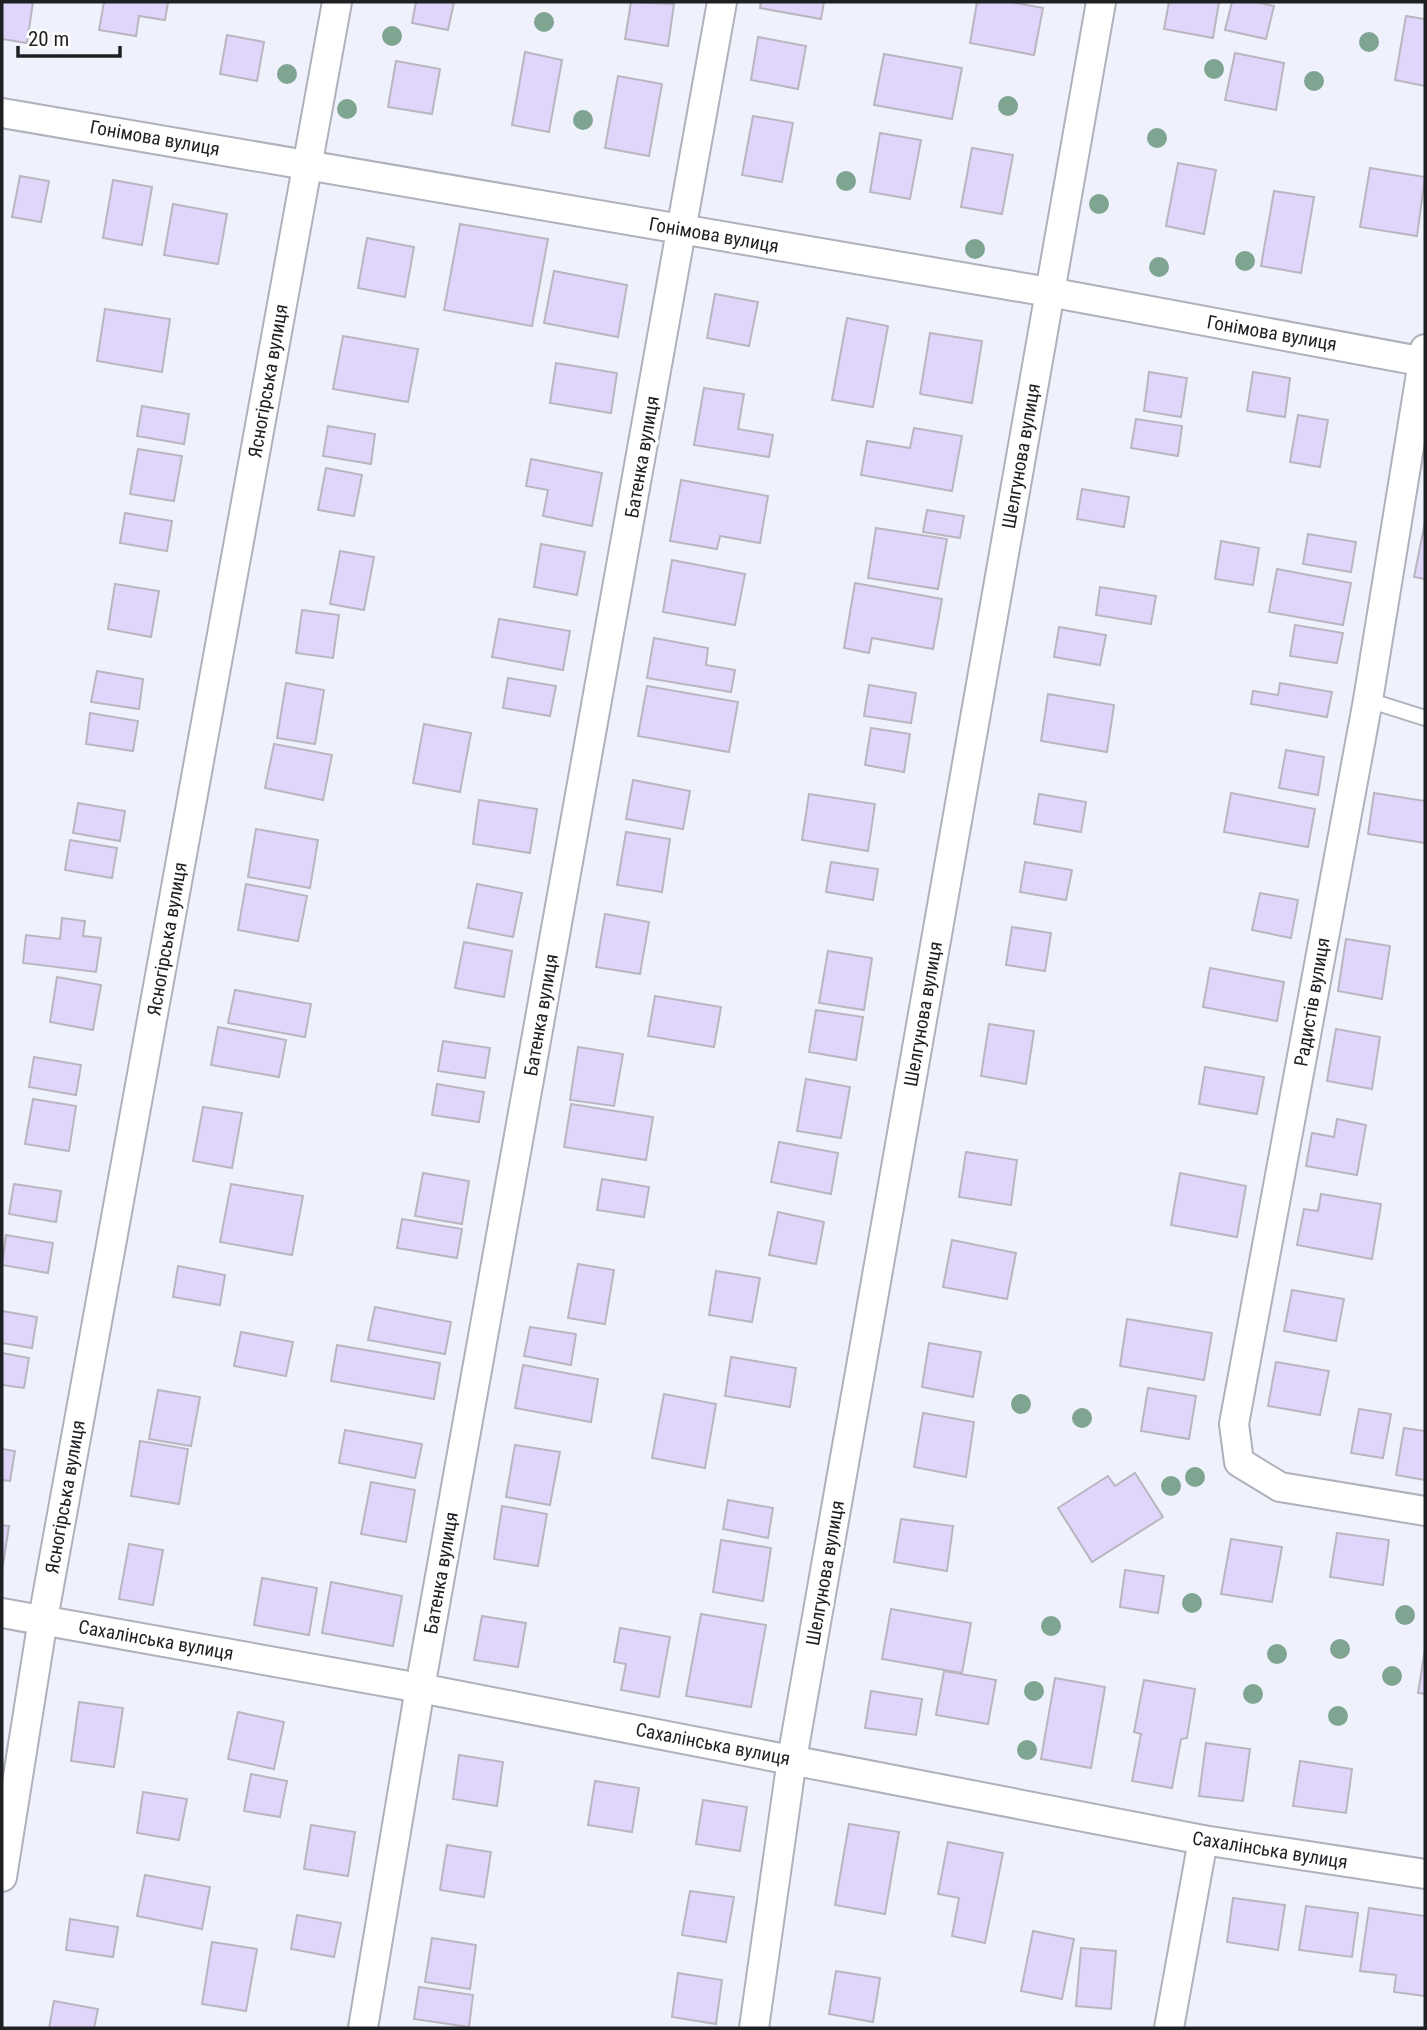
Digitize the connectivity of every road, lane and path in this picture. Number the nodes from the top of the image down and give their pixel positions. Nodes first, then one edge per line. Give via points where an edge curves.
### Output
1 (337, 2) edge
2 (722, 2) edge
3 (1101, 2) edge
4 (2, 113) edge
5 (307, 164) junction
6 (682, 230) junction
7 (1049, 292) junction
8 (1424, 357) edge
9 (1368, 701) junction
10 (1425, 718) edge
11 (1425, 1511) edge
12 (2, 1614) edge
13 (43, 1619) junction
14 (420, 1688) junction
15 (792, 1759) junction
16 (1203, 1840) junction
17 (1425, 1874) edge
18 (2, 1877) edge
19 (363, 2028) edge
20 (754, 2028) edge
21 (1169, 2028) edge

1 - 5 street, Ясногірська вулиця
2 - 6 street, Батенка вулиця
3 - 7 street, Шелгунова вулиця
4 - 5 street, Гонімова вулиця
5 - 6 street, Гонімова вулиця
5 - 13 street, Ясногірська вулиця
6 - 7 street, Гонімова вулиця
6 - 14 street, Батенка вулиця
7 - 8 street, Гонімова вулиця
7 - 15 street, Шелгунова вулиця
8 - 9 street, Радистів вулиця
9 - 10 lane
9 - 11 street, Радистів вулиця via 1234,1424 1239,1462 1280,1487
12 - 13 street, Сахалінська вулиця
13 - 14 street, Сахалінська вулиця
13 - 18 street, Ясногірська вулиця
14 - 15 street, Сахалінська вулиця
14 - 19 street, Батенка вулиця
15 - 16 street, Сахалінська вулиця
15 - 20 street, Шелгунова вулиця
16 - 17 street, Сахалінська вулиця
16 - 21 street

